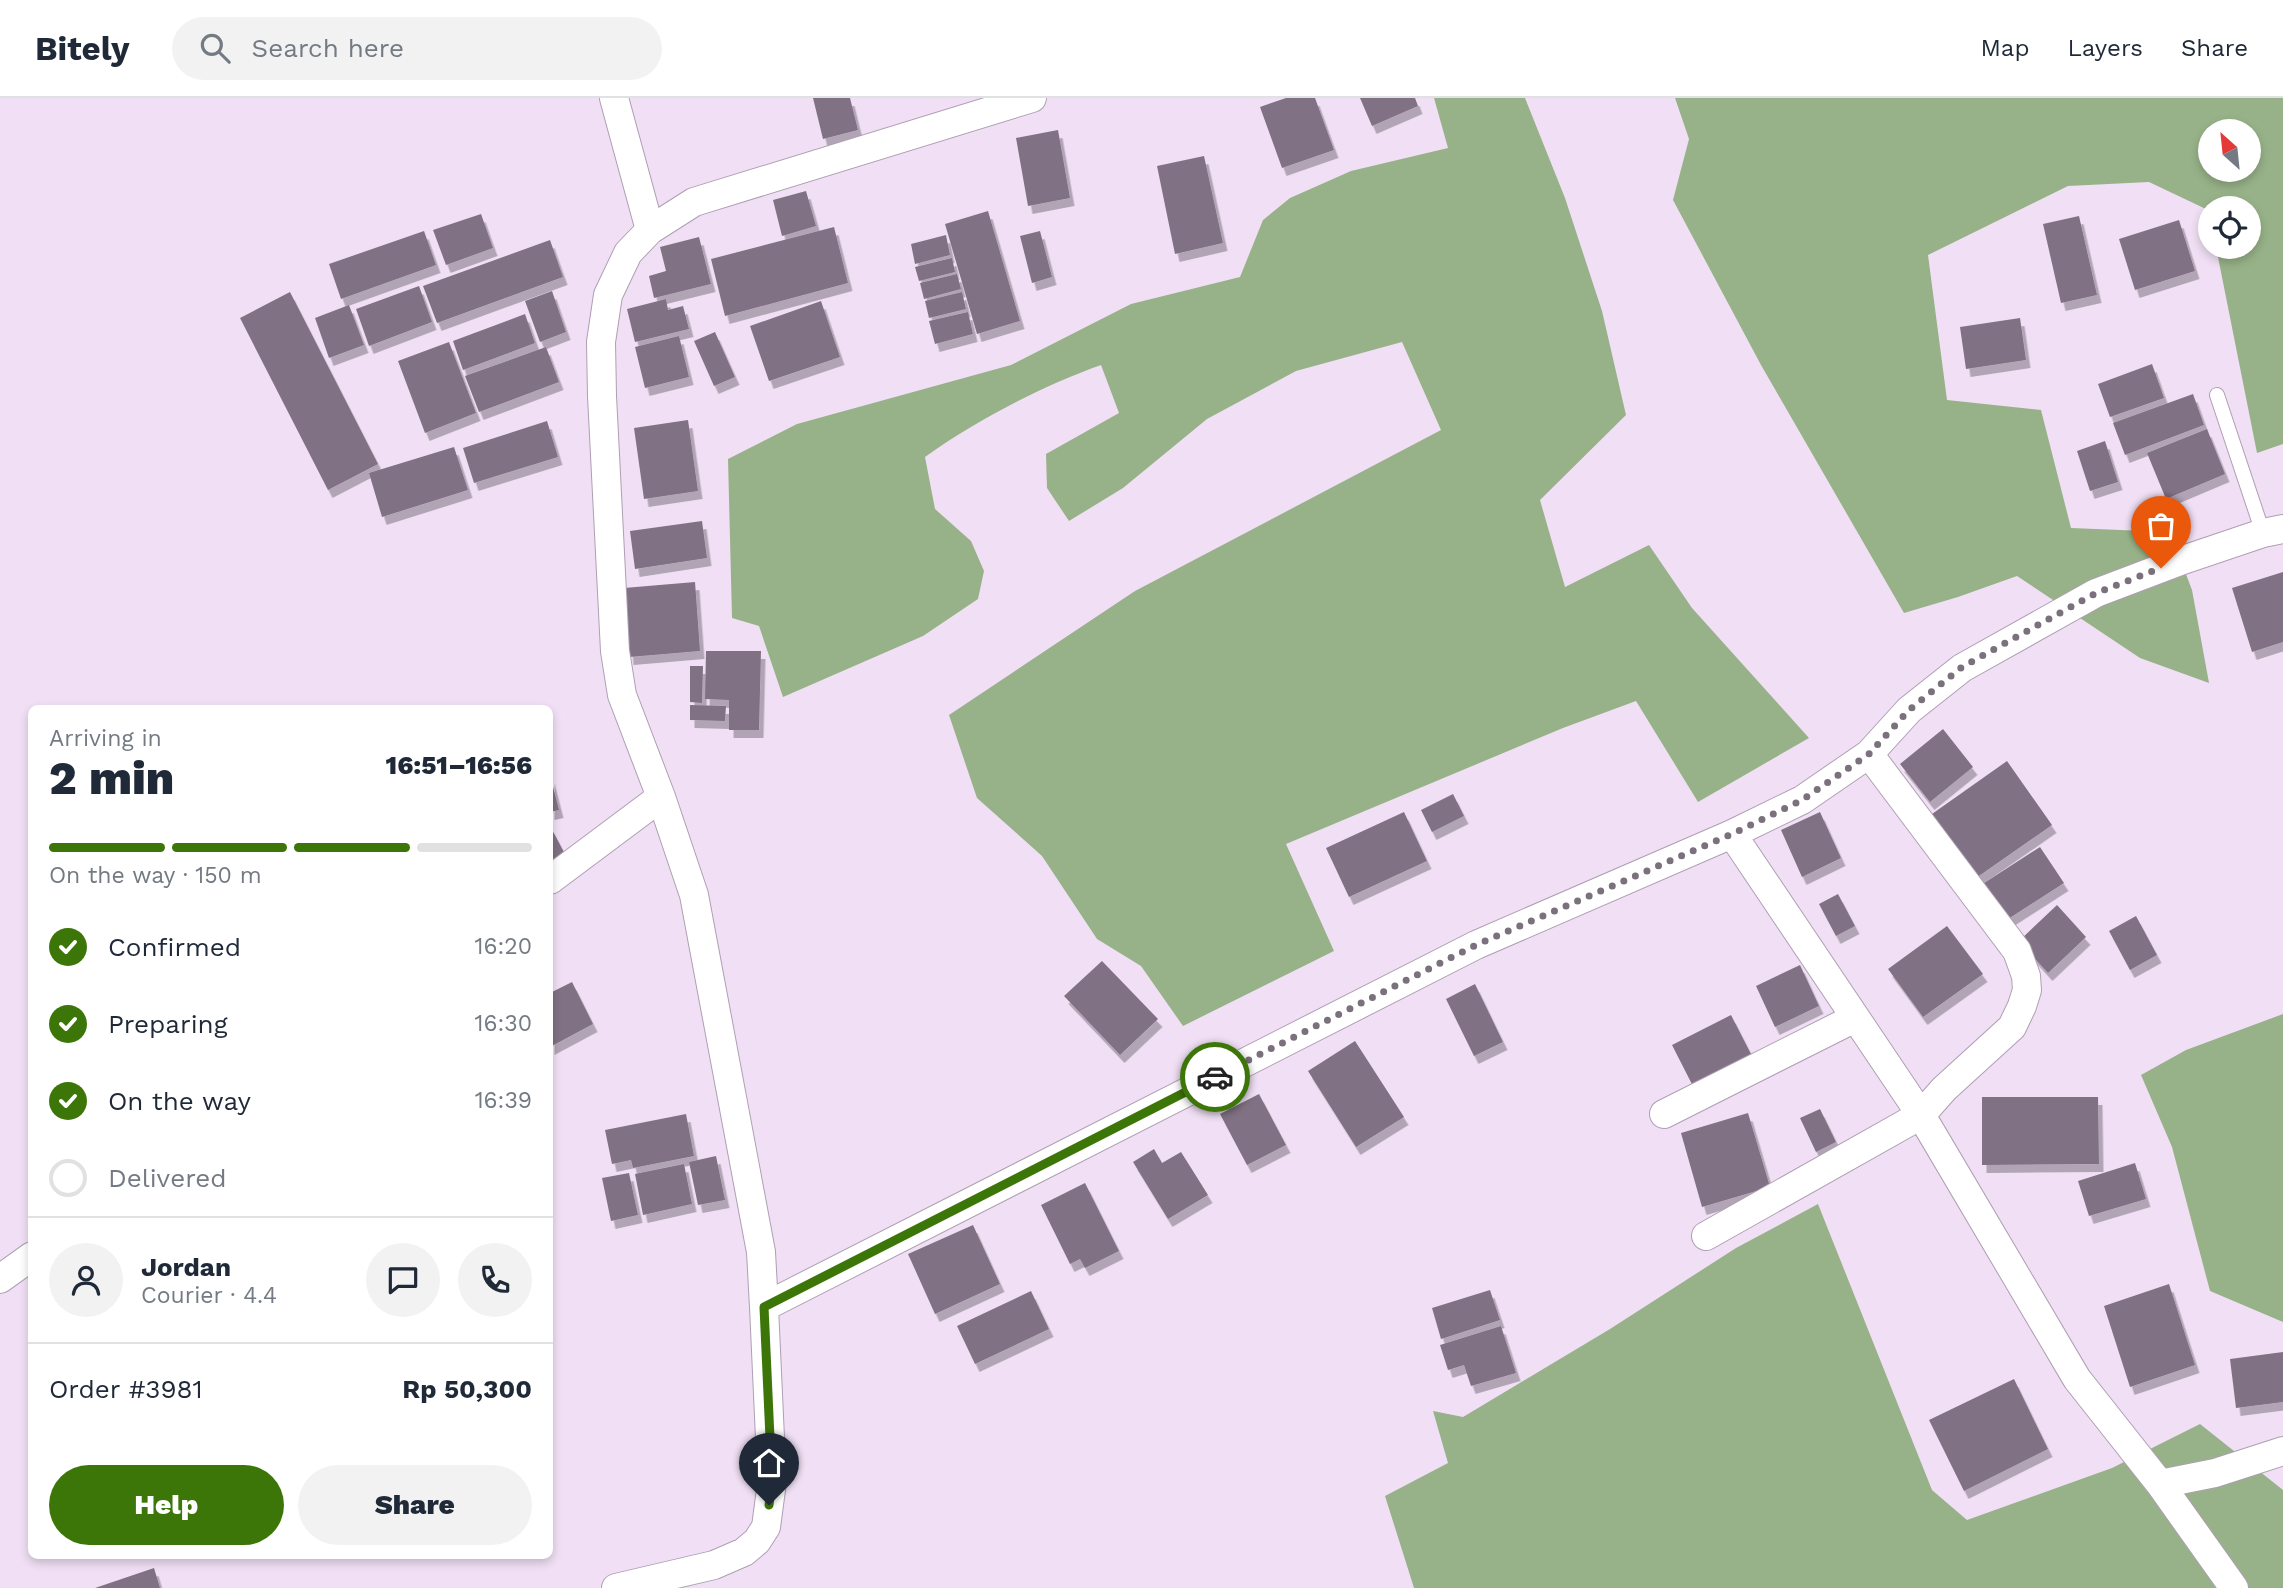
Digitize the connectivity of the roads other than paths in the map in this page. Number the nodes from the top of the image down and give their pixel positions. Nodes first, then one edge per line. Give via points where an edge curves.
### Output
1 (614, 98) edge
2 (1032, 98) edge
3 (650, 230) junction
4 (2217, 395) dead end
5 (2273, 531) edge
6 (1869, 754) junction
7 (661, 797) junction
8 (1732, 834) junction
9 (553, 878) edge
10 (1856, 1018) junction
11 (1664, 1114) dead end
12 (1921, 1115) junction
13 (1706, 1236) dead end
14 (28, 1259) edge
15 (0, 1279) edge
16 (764, 1307) junction
17 (2283, 1451) edge
18 (2160, 1484) junction
19 (616, 1588) edge
20 (2234, 1588) edge

1 - 3 street
2 - 3 street via 694,202
3 - 7 street via 628,253 608,295 601,342 602,396 617,662 622,695
4 - 5 lane
5 - 6 street via 2096,593 2024,632 1962,667 1909,710
6 - 8 street via 1802,800
6 - 12 street via 2017,951 2026,975 2022,1006 2012,1027
7 - 9 street
7 - 16 street via 694,895 761,1252
8 - 10 street
8 - 16 street via 1476,945
10 - 11 street
10 - 12 street
12 - 13 street
12 - 18 street via 2077,1379
14 - 15 street
16 - 19 street via 772,1482 766,1527 744,1552 714,1565
17 - 18 street via 2215,1473
18 - 20 street

